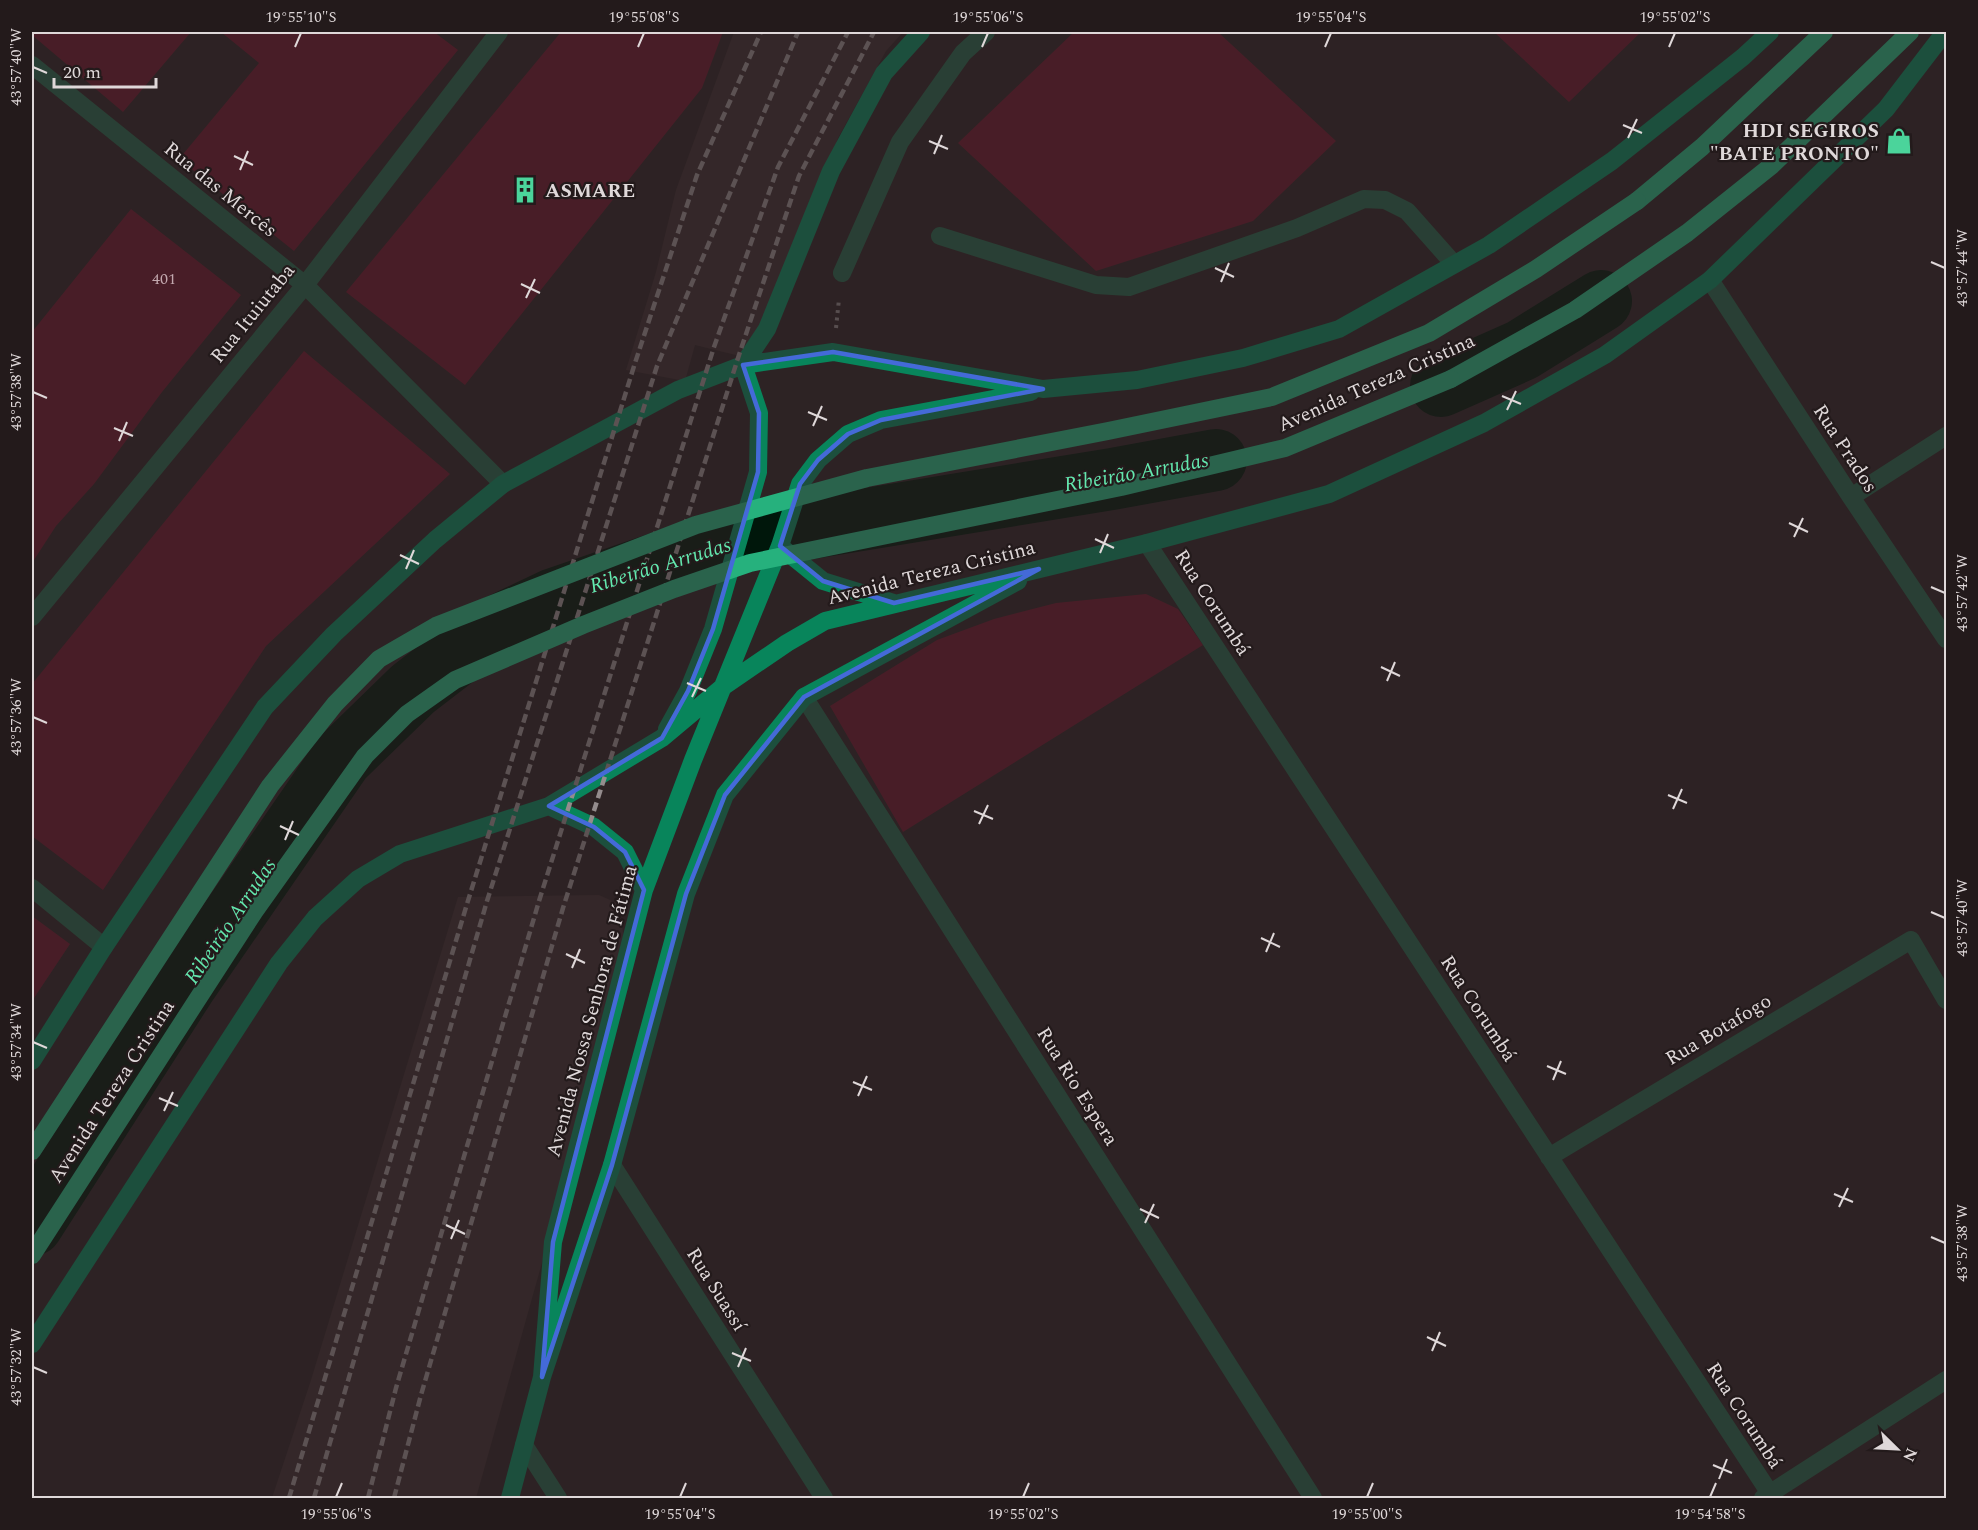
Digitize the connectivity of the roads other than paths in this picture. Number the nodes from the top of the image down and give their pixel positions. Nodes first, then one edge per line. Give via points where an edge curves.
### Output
1 (921, 32) edge
2 (986, 32) edge
3 (1770, 32) edge
4 (1824, 32) edge
5 (1910, 32) edge
6 (1945, 32) edge
7 (491, 34) edge
8 (32, 65) edge
9 (940, 236) dead end
10 (1454, 264) junction
11 (842, 273) road end
12 (1710, 280) junction
13 (304, 285) junction
14 (743, 365) junction
15 (1043, 389) junction
16 (1947, 436) edge
17 (503, 484) junction
18 (1851, 497) junction
19 (1148, 543) junction
20 (780, 546) junction
21 (1039, 569) junction
22 (894, 603) junction
23 (32, 616) edge
24 (1947, 639) edge
25 (724, 686) junction
26 (804, 697) junction
27 (662, 738) junction
28 (549, 806) junction
29 (32, 888) edge
30 (644, 890) junction
31 (104, 946) junction
32 (1947, 1000) edge
33 (32, 1061) edge
34 (32, 1151) edge
35 (1549, 1156) junction
36 (612, 1165) junction
37 (32, 1256) edge
38 (32, 1344) edge
39 (542, 1377) junction
40 (1947, 1380) edge
41 (524, 1445) junction
42 (1768, 1497) edge
43 (510, 1498) edge
44 (558, 1498) edge
45 (824, 1498) edge
46 (1313, 1498) edge

1 - 14 main road via 884,73 831,171 767,329
2 - 11 street via 963,53 900,142
3 - 10 main road via 1612,161 1489,245
4 - 34 highway, Avenida Tereza Cristina, bridge via 1702,147 1638,201 1429,333 1272,397 867,478 696,525 436,626 379,659 335,704 270,786
5 - 37 highway, Avenida Tereza Cristina, bridge via 1771,166 1687,233 1575,310 1451,379 1285,448 1121,487 750,563 583,625 455,680 407,714 365,756 254,912
6 - 12 main road, Avenida Tereza Cristina via 1886,109
7 - 13 street, Rua Ituiutaba
8 - 13 street, Rua das Mercês
9 - 10 street via 1096,285 1129,287 1297,228 1364,198 1385,200 1407,211
10 - 15 main road via 1340,328 1243,358 1137,380
12 - 18 street, Rua Prados
12 - 19 main road, Avenida Tereza Cristina via 1605,355 1484,423 1329,494
13 - 17 street, Rua das Mercês
13 - 23 street, Rua Ituiutaba
14 - 15 main road via 834,352
14 - 17 main road via 678,390
14 - 27 main road via 759,413 758,472 713,629 688,691
15 - 20 main road, Avenida Nossa Senhora de Fátima via 881,420 848,434 818,460 800,484
16 - 18 street
17 - 31 main road via 342,626 266,707
18 - 24 street, Rua Prados
19 - 21 main road, Avenida Tereza Cristina
19 - 35 street, Rua Corumbá
20 - 22 main road via 823,581
20 - 25 main road, Avenida Nossa Senhora de Fátima
21 - 22 main road, Avenida Tereza Cristina
21 - 26 main road, Avenida Nossa Senhora de Fátima
22 - 25 main road, Avenida Tereza Cristina via 825,621
25 - 27 main road, Avenida Tereza Cristina
25 - 30 main road, Avenida Nossa Senhora de Fátima
26 - 36 main road, Avenida Nossa Senhora de Fátima via 725,795 686,894
26 - 46 street, Rua Rio Espera
27 - 28 main road, Avenida Tereza Cristina
28 - 30 main road via 594,827 625,852
28 - 38 main road, Avenida Tereza Cristina via 400,854 358,879 315,918 279,963
29 - 31 street
30 - 39 main road, Avenida Nossa Senhora de Fátima via 553,1242
31 - 33 main road
32 - 35 street, Rua Botafogo via 1911,940
35 - 42 street, Rua Corumbá
36 - 39 main road, Avenida Nossa Senhora de Fátima
36 - 45 street, Rua Suassí
39 - 41 main road, Avenida Nossa Senhora de Fátima
40 - 42 street
41 - 43 main road, Avenida Nossa Senhora de Fátima
41 - 44 street

